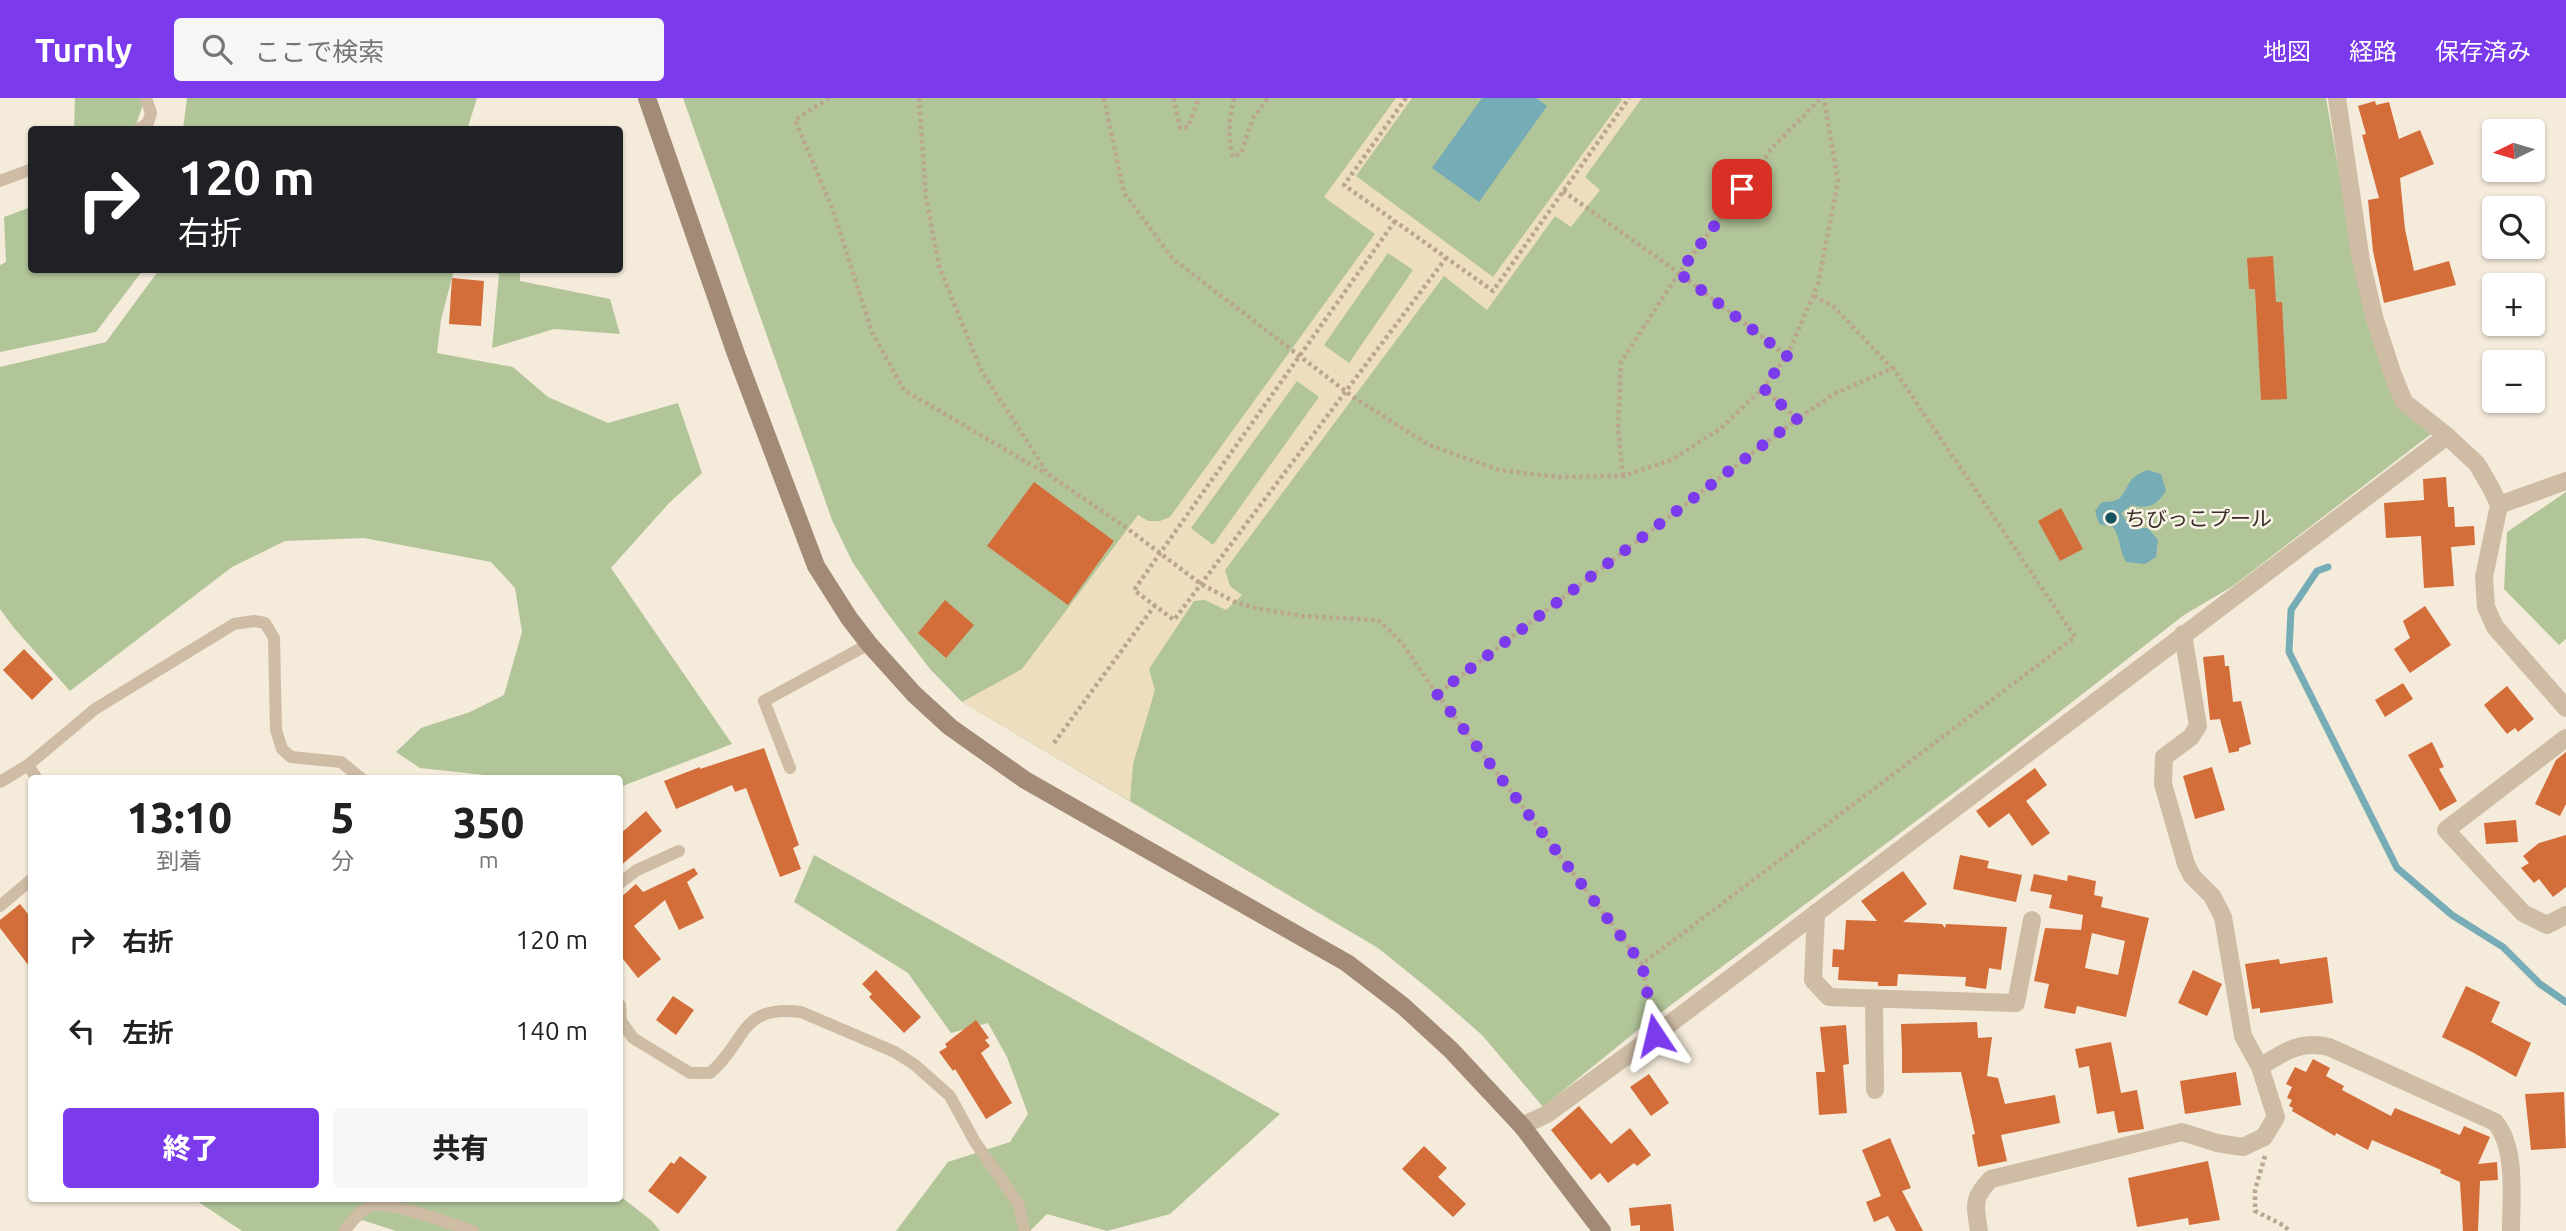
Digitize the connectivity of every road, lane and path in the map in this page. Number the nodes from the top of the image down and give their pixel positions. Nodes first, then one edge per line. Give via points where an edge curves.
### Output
1 (146, 98) edge
2 (647, 98) edge
3 (829, 98) edge
4 (919, 98) edge
5 (1104, 98) edge
6 (1174, 98) edge
7 (1199, 98) edge
8 (1234, 98) edge
9 (1268, 98) edge
10 (1406, 98) edge
11 (1629, 98) edge
12 (1822, 98) edge
13 (2337, 98) edge
14 (143, 126) edge
15 (28, 170) edge
16 (0, 181) edge
17 (1563, 191) junction
18 (1395, 221) junction
19 (1446, 258) junction
20 (1679, 273) junction
21 (1814, 296) junction
22 (1299, 356) junction
23 (1787, 356) junction
24 (1893, 368) junction
25 (1763, 388) junction
26 (1346, 391) junction
27 (1797, 419) junction
28 (2446, 436) junction
29 (1048, 474) junction
30 (1623, 476) junction
31 (2566, 481) edge
32 (2499, 505) junction
33 (1160, 553) junction
34 (1201, 584) junction
35 (1155, 606) junction
36 (2183, 634) junction
37 (869, 644) junction
38 (1437, 694) junction
39 (2566, 708) edge
40 (2566, 738) edge
41 (1054, 743) dead end
42 (28, 765) junction
43 (790, 768) dead end
44 (34, 775) edge
45 (357, 775) edge
46 (0, 782) edge
47 (679, 851) dead end
48 (623, 881) edge
49 (28, 882) edge
50 (0, 906) edge
51 (1816, 913) junction
52 (2566, 915) edge
53 (2032, 920) dead end
54 (1642, 964) junction
55 (1874, 1000) junction
56 (623, 1024) edge
57 (1655, 1035) junction
58 (2260, 1067) junction
59 (1875, 1090) dead end
60 (2276, 1117) junction
61 (1522, 1126) junction
62 (344, 1231) edge
63 (473, 1231) edge
64 (1025, 1231) edge
65 (1602, 1231) edge
66 (1979, 1231) edge
67 (2290, 1231) edge
68 (2511, 1231) edge

1 - 14 lane via 151,113
2 - 37 street via 816,566
3 - 29 path via 795,120 833,210 872,332 904,390
4 - 29 path via 926,198 939,266 981,370
5 - 22 path via 1124,193 1173,259
6 - 7 path via 1180,128 1188,127
8 - 9 path via 1228,122 1233,157 1241,153 1253,118
10 - 18 path via 1344,185
11 - 17 path
12 - 20 path via 1773,147
12 - 21 path via 1838,182
13 - 28 street via 2361,261 2375,320 2404,402
15 - 16 lane
17 - 19 path via 1493,291
17 - 20 path
18 - 19 path
18 - 22 path
19 - 26 path
20 - 23 path
20 - 30 path via 1621,362 1618,429
21 - 23 path
21 - 24 path via 1833,306
22 - 26 path
22 - 33 path
23 - 25 path
24 - 27 path via 1836,393
24 - 54 path via 2075,637
25 - 27 path
25 - 30 path via 1720,429 1671,460
26 - 30 path via 1429,445 1499,470 1559,477
26 - 34 path
27 - 38 path
28 - 32 street via 2477,464
28 - 36 street
29 - 33 path
31 - 32 street
32 - 39 street via 2484,577 2486,607 2495,627
33 - 34 path
33 - 35 path via 1134,590
34 - 35 path via 1174,620
34 - 38 path via 1255,608 1378,620 1401,642
35 - 41 path
36 - 51 street
36 - 58 street via 2198,726 2164,757 2163,784 2186,864 2223,917 2244,1036
37 - 43 lane via 764,701
37 - 61 street via 950,727 1025,780 1347,963 1451,1050
38 - 54 path
40 - 52 street via 2446,830 2523,913 2547,925
42 - 44 lane
42 - 45 lane via 105,702 234,624 254,621 265,623 274,638 276,730 282,749 291,757 341,762
42 - 46 lane
47 - 48 lane
49 - 50 lane
51 - 55 street via 1813,980 1829,997
51 - 57 street
53 - 55 street via 2016,1003
54 - 57 path
55 - 59 street
56 - 64 lane via 633,1038 690,1073 710,1073 725,1061 757,1016 785,1010 895,1052 950,1096 975,1142 1018,1203
57 - 61 street via 1547,1114
58 - 60 street
58 - 68 street via 2291,1047 2317,1044 2495,1122 2509,1148
60 - 66 street via 2264,1137 2243,1147 2182,1132 1992,1179 1979,1191 1975,1205
60 - 67 path via 2255,1190 2255,1212
61 - 65 street
62 - 63 lane via 374,1205

